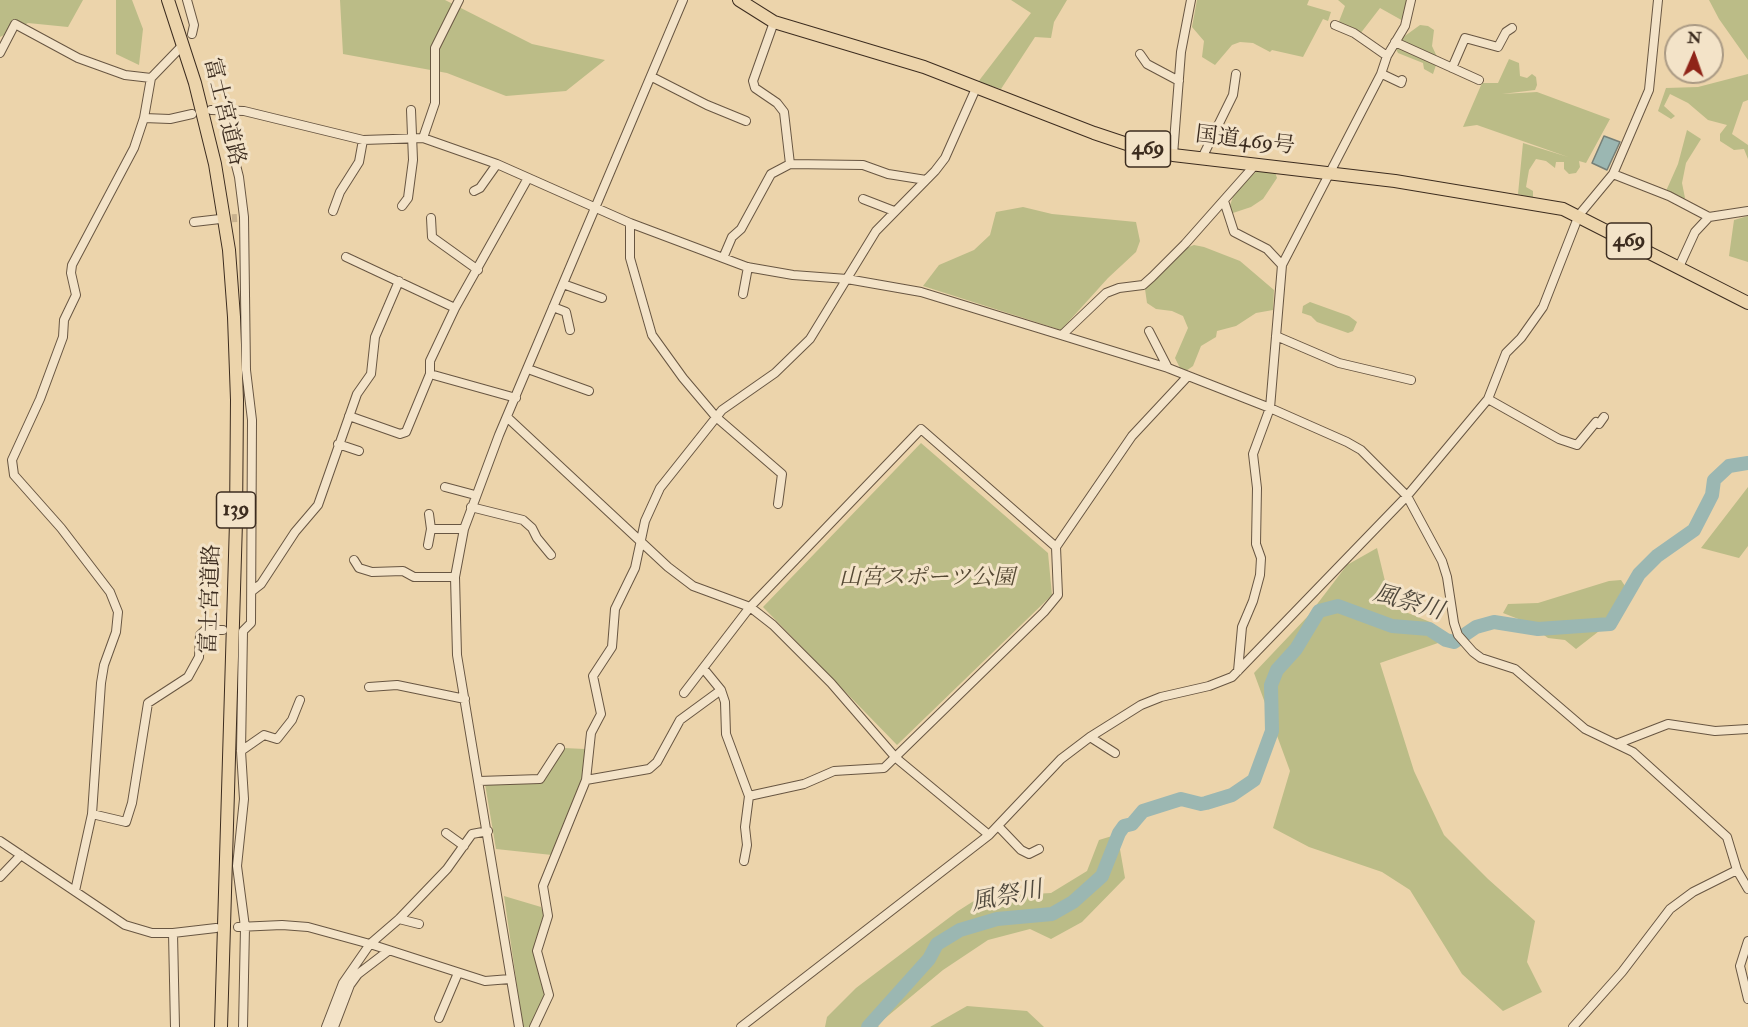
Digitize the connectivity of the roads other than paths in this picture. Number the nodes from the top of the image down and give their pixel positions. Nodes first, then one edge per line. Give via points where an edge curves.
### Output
1 (166, 0) edge
2 (187, 0) edge
3 (459, 0) edge
4 (683, 0) edge
5 (739, 0) edge
6 (1191, 0) edge
7 (1411, 0) edge
8 (1658, 0) edge
9 (774, 22) junction
10 (1335, 25) dead end
11 (1512, 28) dead end
12 (192, 34) dead end
13 (1395, 42) junction
14 (180, 48) dead end
15 (0, 53) edge
16 (1140, 54) dead end
17 (1387, 56) junction
18 (1452, 68) junction
19 (1236, 74) dead end
20 (1382, 74) junction
21 (652, 77) junction
22 (151, 78) junction
23 (1402, 80) dead end
24 (1479, 80) dead end
25 (1179, 81) junction
26 (977, 86) junction
27 (211, 110) dead end
28 (222, 110) junction
29 (411, 110) dead end
30 (192, 114) dead end
31 (144, 118) junction
32 (746, 121) dead end
33 (411, 138) junction
34 (423, 138) junction
35 (363, 140) junction
36 (1173, 154) junction
37 (1202, 158) junction
38 (497, 164) junction
39 (789, 164) junction
40 (1255, 165) junction
41 (1329, 173) junction
42 (1613, 174) junction
43 (528, 178) junction
44 (926, 180) junction
45 (474, 191) dead end
46 (863, 199) dead end
47 (1224, 201) junction
48 (402, 206) dead end
49 (595, 207) junction
50 (333, 211) dead end
51 (894, 211) junction
52 (1748, 211) edge
53 (1579, 215) junction
54 (1709, 217) junction
55 (430, 218) dead end
56 (220, 219) tunnel mouth
57 (194, 222) dead end
58 (630, 223) junction
59 (346, 257) dead end
60 (723, 258) junction
61 (1282, 266) junction
62 (748, 267) junction
63 (1679, 267) junction
64 (478, 270) junction
65 (847, 279) junction
66 (399, 281) junction
67 (563, 284) junction
68 (743, 294) dead end
69 (602, 298) dead end
70 (1748, 303) edge
71 (554, 307) junction
72 (455, 309) junction
73 (570, 330) dead end
74 (1149, 331) dead end
75 (1062, 335) junction
76 (1275, 336) junction
77 (1168, 368) junction
78 (528, 369) junction
79 (430, 374) junction
80 (1188, 376) junction
81 (1411, 380) dead end
82 (589, 392) dead end
83 (516, 398) junction
84 (1488, 399) junction
85 (1270, 408) junction
86 (349, 416) junction
87 (716, 417) junction
88 (1604, 417) dead end
89 (507, 418) junction
90 (339, 444) junction
91 (359, 451) dead end
92 (445, 487) dead end
93 (475, 495) junction
94 (1407, 496) junction
95 (778, 504) dead end
96 (471, 507) junction
97 (429, 514) dead end
98 (431, 529) junction
99 (464, 529) junction
100 (640, 542) junction
101 (428, 545) dead end
102 (1056, 547) junction
103 (551, 555) dead end
104 (354, 560) dead end
105 (455, 577) junction
106 (252, 591) junction
107 (750, 607) junction
108 (223, 630) dead end
109 (703, 668) junction
110 (1238, 672) junction
111 (369, 687) dead end
112 (721, 690) junction
113 (684, 693) dead end
114 (465, 699) junction
115 (300, 700) dead end
116 (1748, 729) edge
117 (1090, 737) junction
118 (1619, 743) junction
119 (560, 748) dead end
120 (241, 751) junction
121 (1116, 753) dead end
122 (896, 758) junction
123 (586, 780) junction
124 (479, 781) junction
125 (750, 796) junction
126 (92, 814) junction
127 (999, 827) junction
128 (488, 831) junction
129 (446, 833) dead end
130 (989, 835) junction
131 (0, 841) edge
132 (464, 846) junction
133 (1039, 849) dead end
134 (21, 855) junction
135 (744, 861) dead end
136 (1737, 870) junction
137 (0, 877) edge
138 (1748, 889) edge
139 (75, 891) junction
140 (399, 918) junction
141 (419, 924) dead end
142 (241, 927) junction
143 (216, 928) dead end
144 (173, 933) junction
145 (1748, 941) edge
146 (370, 944) junction
147 (388, 951) junction
148 (458, 973) junction
149 (510, 979) junction
150 (1748, 999) edge
151 (439, 1018) dead end
152 (175, 1027) edge
153 (221, 1027) edge
154 (243, 1027) edge
155 (326, 1027) edge
156 (334, 1027) edge
157 (519, 1027) edge
158 (534, 1027) edge
159 (741, 1027) edge
160 (1574, 1027) edge

1 - 153 highway, 富士宮道路 / 139 via 179,27 195,82 222,204 234,316 236,522
2 - 12 street via 194,25
3 - 34 street via 435,48 435,103
4 - 21 street
5 - 9 highway, 国道469号 / 469
6 - 25 street
7 - 13 street via 1405,26
8 - 42 street via 1649,90
9 - 26 highway, 国道469号 / 469
9 - 39 street via 753,81 755,88 784,112
10 - 17 street
11 - 18 street via 1498,47 1465,38
13 - 17 street
13 - 18 street
14 - 22 street
15 - 22 street via 15,24 78,58 125,75
16 - 25 street via 1147,64
17 - 20 street
18 - 24 street
19 - 37 street via 1233,95
20 - 23 street via 1401,83
20 - 41 street
21 - 32 street
21 - 49 street
22 - 31 street
25 - 36 street
26 - 36 highway, 国道469号 / 469 via 1094,133
26 - 44 street via 945,158
27 - 28 street
28 - 35 street via 244,111
28 - 106 street via 239,177 246,370 252,420
29 - 33 street
30 - 31 street via 170,119
31 - 126 street via 134,148 72,266 76,295 64,320 63,337 40,399 12,460 14,475 110,592 118,612 100,683
33 - 34 street
33 - 35 street
33 - 48 street via 408,198
34 - 38 street
35 - 50 street via 359,162
36 - 37 highway, 国道469号 / 469
37 - 40 highway, 国道469号 / 469
38 - 43 street
38 - 45 street
39 - 44 street via 863,165
39 - 60 street via 771,174
40 - 41 highway, 国道469号 / 469
40 - 47 street
41 - 53 highway, 国道469号 / 469 via 1542,204
41 - 61 street
42 - 53 street
42 - 54 street
43 - 49 street
43 - 64 street
44 - 51 street
46 - 51 street
47 - 61 street via 1234,232 1267,249
47 - 75 street via 1143,285 1111,290
49 - 58 street
49 - 67 street
51 - 65 street via 876,231
52 - 54 street
53 - 63 highway, 国道469号 / 469
53 - 84 street via 1543,307 1506,353
54 - 63 street via 1695,231
55 - 64 street via 432,237
56 - 57 street
58 - 60 street
58 - 87 street via 630,258 652,335
59 - 66 street
60 - 62 street
61 - 76 street
62 - 65 street
62 - 68 street
63 - 70 highway, 国道469号 / 469
64 - 72 street
65 - 75 street via 921,292
65 - 87 street via 810,339 775,373
66 - 72 street
66 - 86 street via 375,337 371,374 357,394
67 - 69 street
67 - 71 street
71 - 73 street via 566,312
71 - 78 street
72 - 79 street via 430,361
74 - 77 street
75 - 77 street
76 - 81 street via 1339,363
76 - 85 street
77 - 80 street
78 - 82 street
78 - 83 street
79 - 83 street
79 - 86 street via 406,432 400,434
80 - 85 street
80 - 102 street via 1132,436
83 - 89 street
84 - 88 street via 1577,445
84 - 94 street
85 - 94 street via 1361,450
85 - 110 street via 1253,454 1260,575 1242,627
86 - 90 street
87 - 95 street via 782,474
87 - 100 street via 660,488
89 - 93 street
89 - 100 street
90 - 91 street
90 - 106 street via 318,505
92 - 93 street
93 - 96 street
94 - 110 street
94 - 118 street via 1442,561 1458,635 1481,658 1515,669 1528,678 1585,729
96 - 99 street
96 - 103 street via 523,520
97 - 98 street
98 - 99 street
98 - 101 street
99 - 105 street
100 - 107 street via 693,586
100 - 123 street via 635,568 615,609 612,647 593,676 601,714 591,734
102 - 107 street via 921,429
102 - 122 street via 1058,595
104 - 105 street via 359,568 372,572
105 - 114 street via 457,655
106 - 120 street via 251,623 243,630
107 - 109 street
107 - 122 street via 831,682
108 - 126 street via 205,630 200,635 199,657 188,677 148,703 126,822
109 - 112 street
109 - 113 street
110 - 117 street via 1209,686 1141,705
111 - 114 street via 397,685
112 - 123 street via 680,720 657,762 649,769
112 - 125 street via 726,734
114 - 124 street
115 - 120 street via 292,720 277,739 264,735
116 - 118 street via 1715,731 1668,724
117 - 121 street
117 - 127 street via 1061,759
118 - 136 street via 1727,837
119 - 124 street via 540,778
120 - 142 street via 244,799 237,866
122 - 125 street via 884,768 834,771 804,784
122 - 130 street
123 - 158 street via 543,886 548,916 537,951 549,995
124 - 128 street
125 - 135 street
126 - 139 street
127 - 130 street
127 - 133 street via 1021,850 1029,854
128 - 132 street via 472,834
128 - 149 street
129 - 132 street
130 - 159 street
131 - 134 street
132 - 140 street
134 - 137 street
134 - 139 street
136 - 138 street
136 - 160 street via 1693,892 1670,909
139 - 144 street via 125,925 152,933
140 - 141 street
140 - 146 street
142 - 146 street via 308,927
142 - 154 street
143 - 144 street
144 - 152 street
145 - 150 street via 1740,966
146 - 147 street
146 - 155 street via 343,983
147 - 148 street
147 - 156 street via 350,985
148 - 149 street via 485,981
148 - 151 street
149 - 157 street

